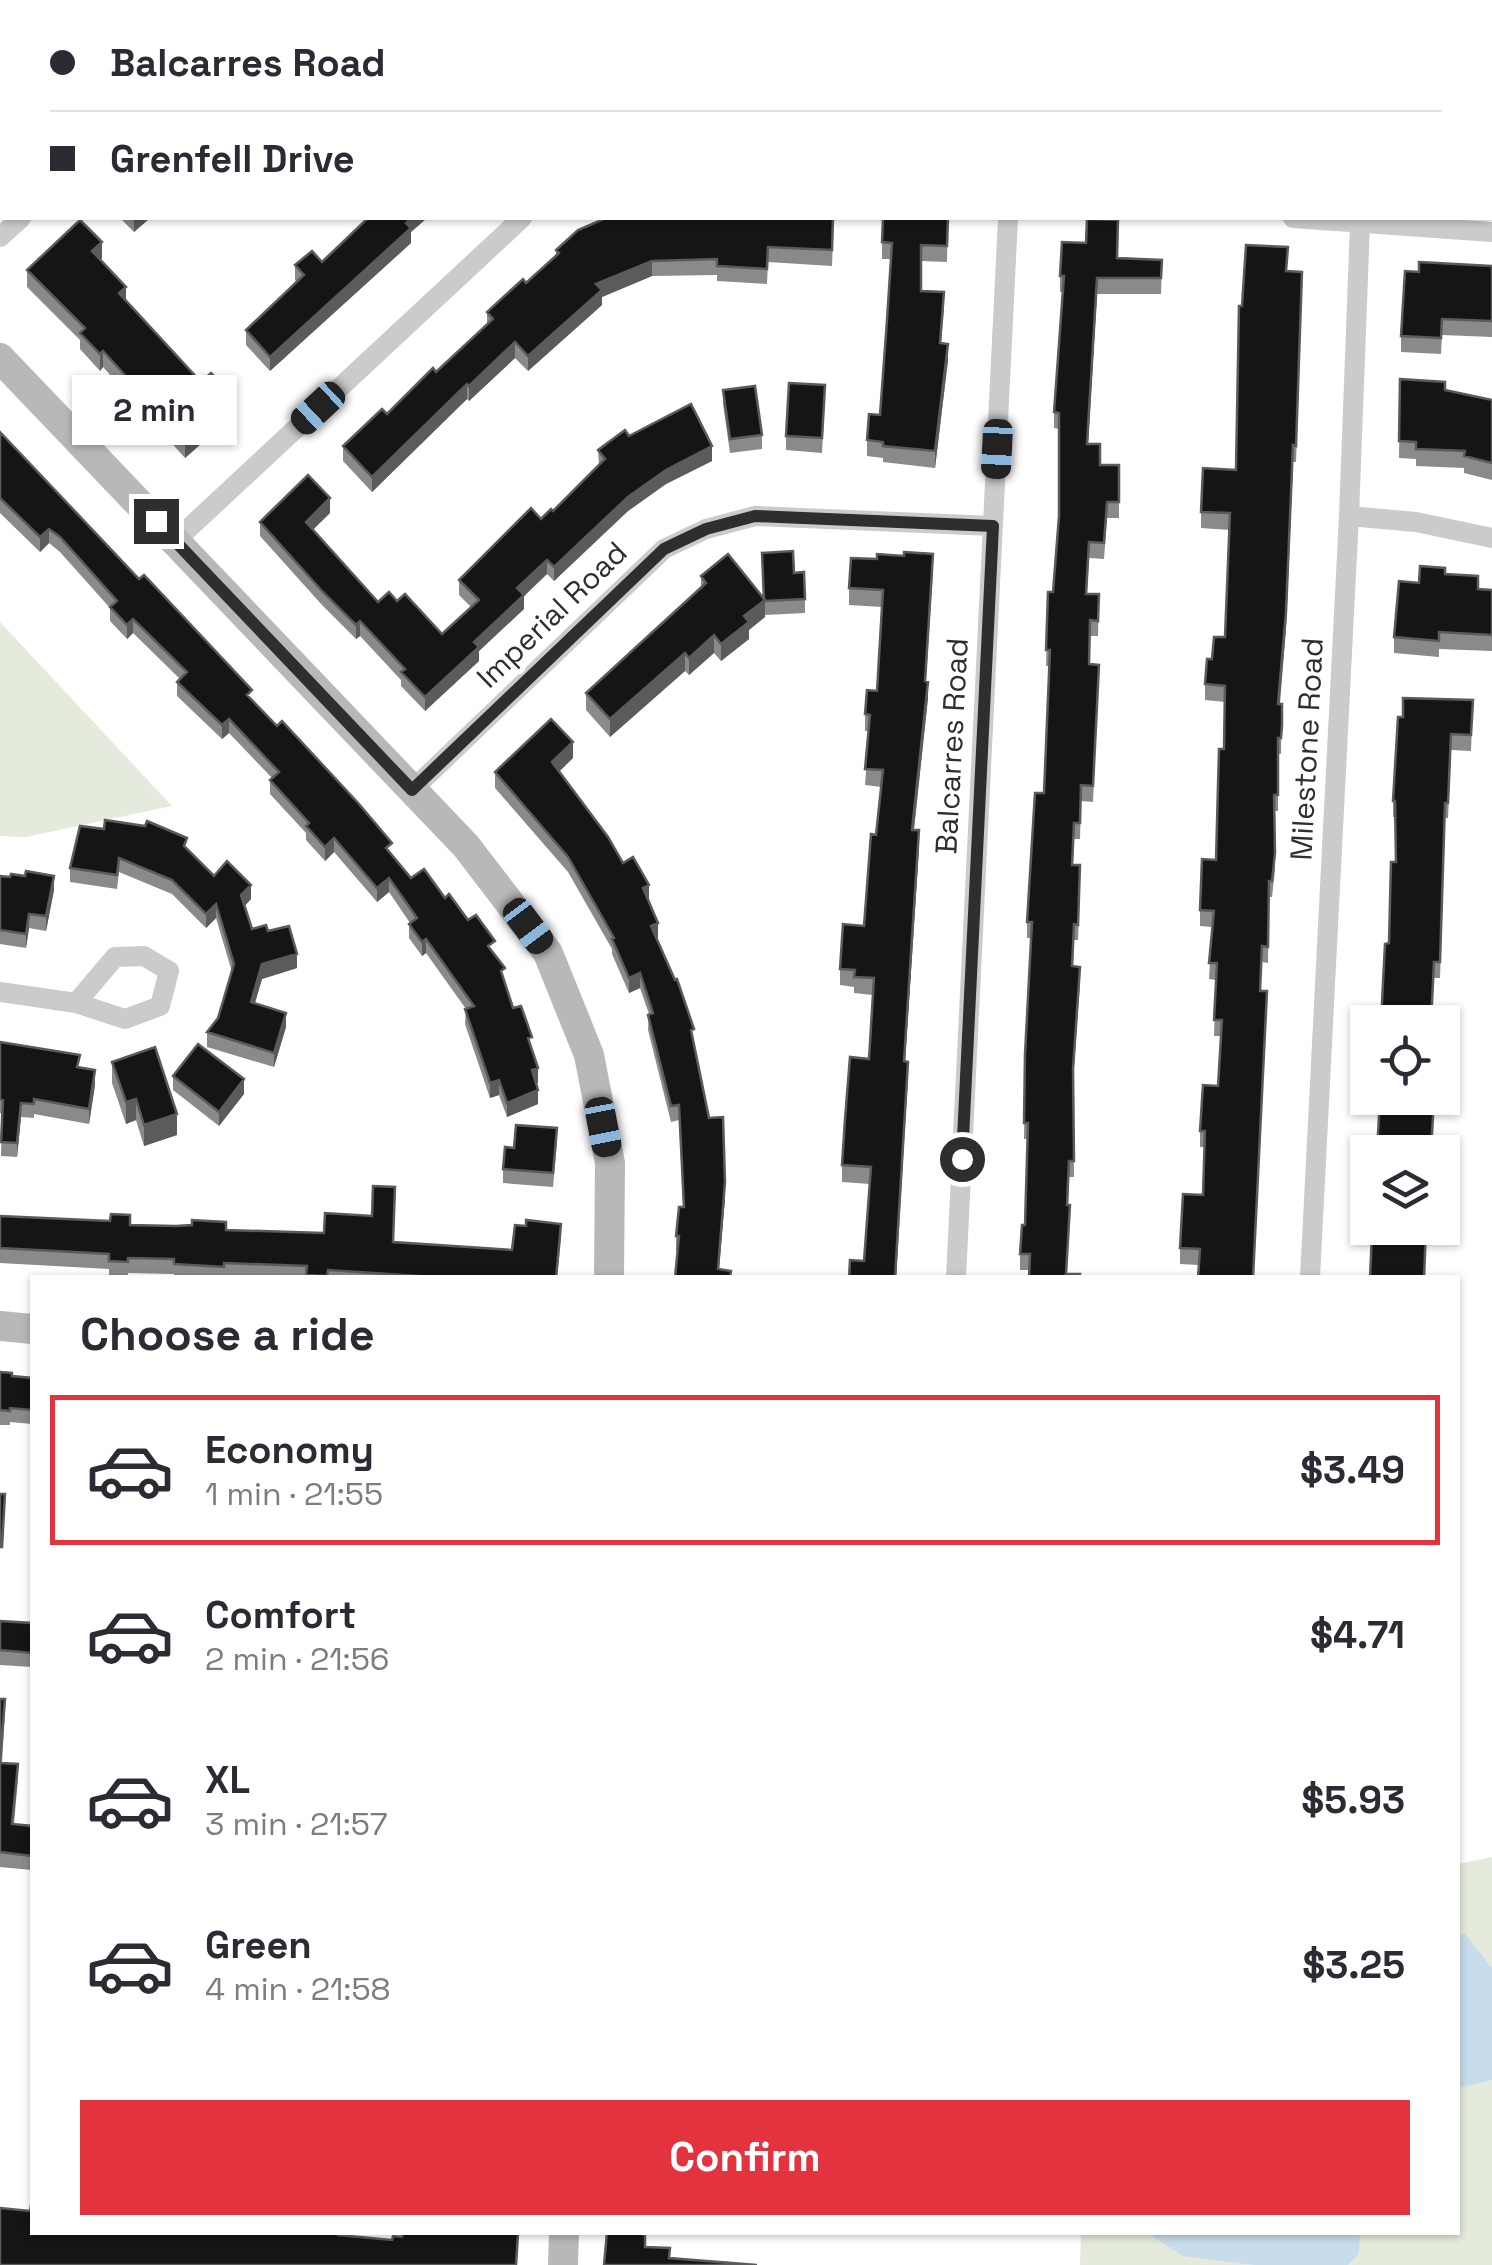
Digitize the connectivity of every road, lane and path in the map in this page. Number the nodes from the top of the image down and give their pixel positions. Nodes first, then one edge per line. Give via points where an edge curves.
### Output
1 (19, 220) edge
2 (520, 220) edge
3 (1008, 220) edge
4 (1316, 220) edge
5 (1360, 224) junction
6 (1492, 232) edge
7 (0, 237) edge
8 (0, 358) edge
9 (1349, 516) junction
10 (993, 526) junction
11 (1492, 538) edge
12 (175, 541) junction
13 (412, 790) junction
14 (0, 992) edge
15 (76, 1003) dead end
16 (609, 1275) edge
17 (956, 1275) edge
18 (1310, 1275) edge
19 (0, 1326) edge
20 (30, 1329) edge
21 (564, 2235) edge
22 (562, 2265) edge

1 - 7 street
2 - 12 street
3 - 10 street, Balcarres Road
4 - 5 street
5 - 6 street
5 - 9 street, Milestone Road
8 - 12 street
9 - 11 street
9 - 18 street, Milestone Road
10 - 13 street, Imperial Road via 755,516 706,529 664,549
10 - 17 street, Balcarres Road
12 - 13 street
13 - 16 street via 466,846 555,970 589,1055 610,1163
14 - 15 street
19 - 20 street
21 - 22 street

